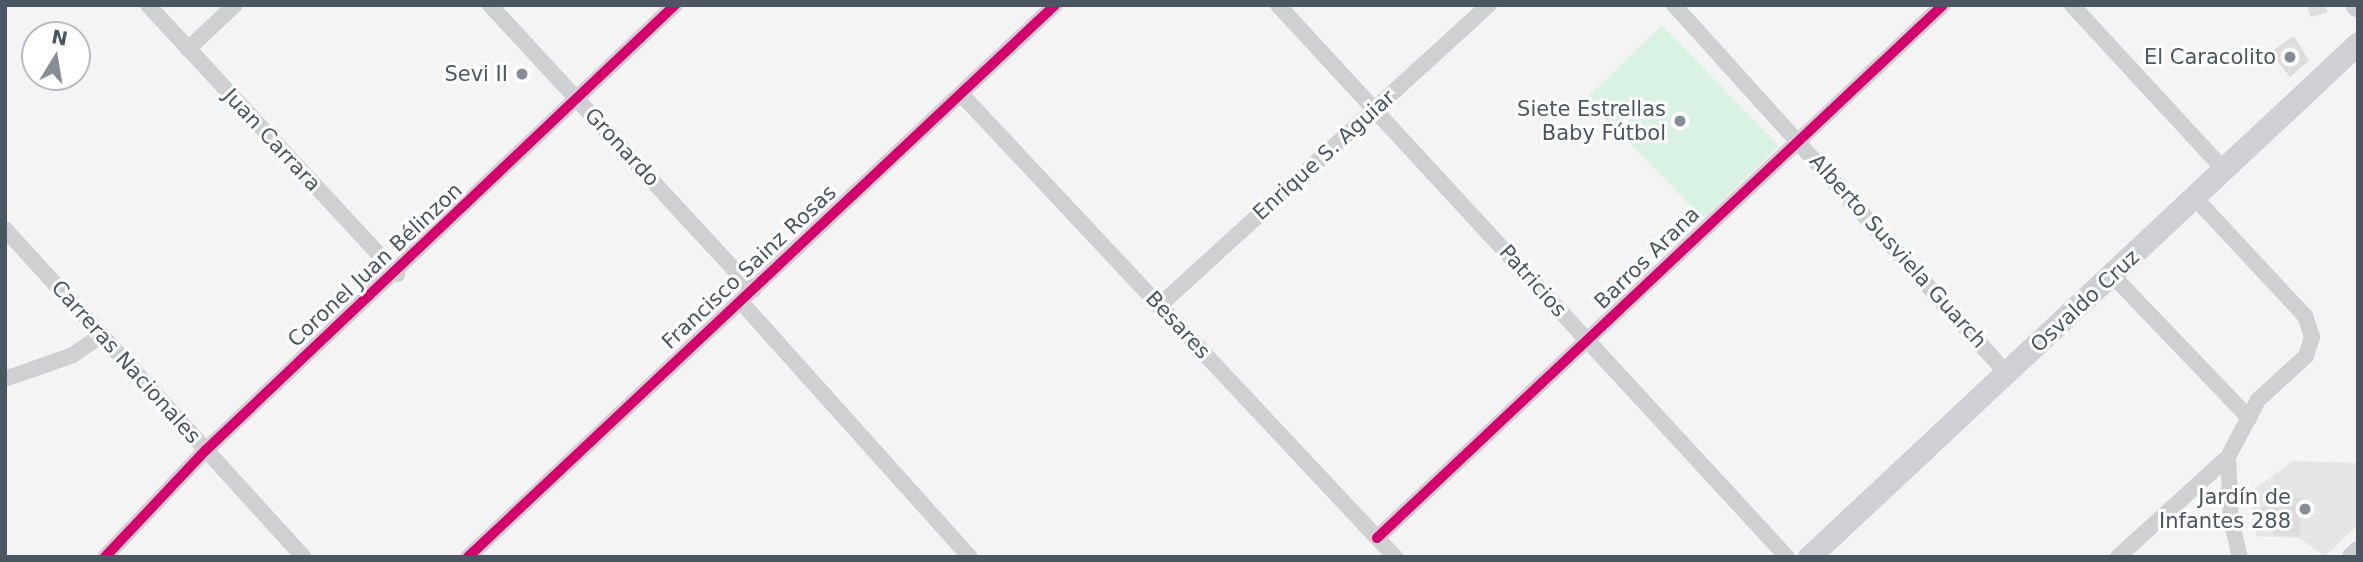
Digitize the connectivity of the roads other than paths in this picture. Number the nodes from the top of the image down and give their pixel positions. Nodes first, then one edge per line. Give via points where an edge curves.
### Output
1 (148, 5) edge
2 (235, 5) edge
3 (490, 5) edge
4 (675, 5) edge
5 (1055, 5) edge
6 (1278, 5) edge
7 (1489, 5) edge
8 (1674, 5) edge
9 (1942, 5) edge
10 (2072, 5) edge
11 (2358, 43) edge
12 (188, 49) junction
13 (961, 94) junction
14 (576, 99) junction
15 (1376, 109) junction
16 (1798, 140) junction
17 (2224, 170) junction
18 (2195, 198) junction
19 (5, 229) edge
20 (397, 274) junction
21 (2113, 276) junction
22 (753, 290) junction
23 (741, 302) junction
24 (1159, 306) junction
25 (102, 335) junction
26 (1588, 341) junction
27 (2007, 373) junction
28 (5, 379) edge
29 (2249, 418) junction
30 (206, 450) junction
31 (2228, 457) junction
32 (1377, 538) junction
33 (2358, 552) edge
34 (105, 557) edge
35 (303, 557) edge
36 (468, 557) edge
37 (970, 557) edge
38 (1395, 557) edge
39 (1787, 557) edge
40 (1809, 557) edge
41 (2118, 557) edge
42 (2240, 557) edge
43 (2353, 557) edge

1 - 12 street, Juan Carrara
2 - 12 street
3 - 14 street, Gronardo
4 - 14 street, Coronel Juan Bélinzon
5 - 13 street, Francisco Sainz Rosas
6 - 15 street, Patricios
7 - 15 street, Enrique S. Aguiar
8 - 16 street, Alberto Susviela Guarch
9 - 16 street, Barros Arana
10 - 17 street
11 - 17 street, Osvaldo Cruz
12 - 20 street, Juan Carrara
13 - 22 street, Francisco Sainz Rosas
13 - 24 street, Besares
14 - 20 street, Coronel Juan Bélinzon
14 - 22 street, Gronardo
15 - 24 street, Enrique S. Aguiar
15 - 26 street, Patricios
16 - 26 street, Barros Arana
16 - 27 street, Alberto Susviela Guarch
17 - 18 street, Osvaldo Cruz
18 - 21 street, Osvaldo Cruz
18 - 29 street via 2305,316 2312,337 2305,356 2258,400
19 - 25 street, Carreras Nacionales
20 - 30 street, Coronel Juan Bélinzon
21 - 27 street, Osvaldo Cruz
21 - 29 street
22 - 23 street, Francisco Sainz Rosas
23 - 36 street, Francisco Sainz Rosas
23 - 37 street
24 - 32 street, Besares
25 - 28 street via 73,355
25 - 30 street, Carreras Nacionales
26 - 32 street, Barros Arana
26 - 39 street, Patricios
27 - 40 street, Osvaldo Cruz
29 - 31 street
30 - 34 street, Coronel Juan Bélinzon
30 - 35 street, Carreras Nacionales
31 - 41 street
31 - 42 street via 2231,519
32 - 38 street, Besares
33 - 43 street

